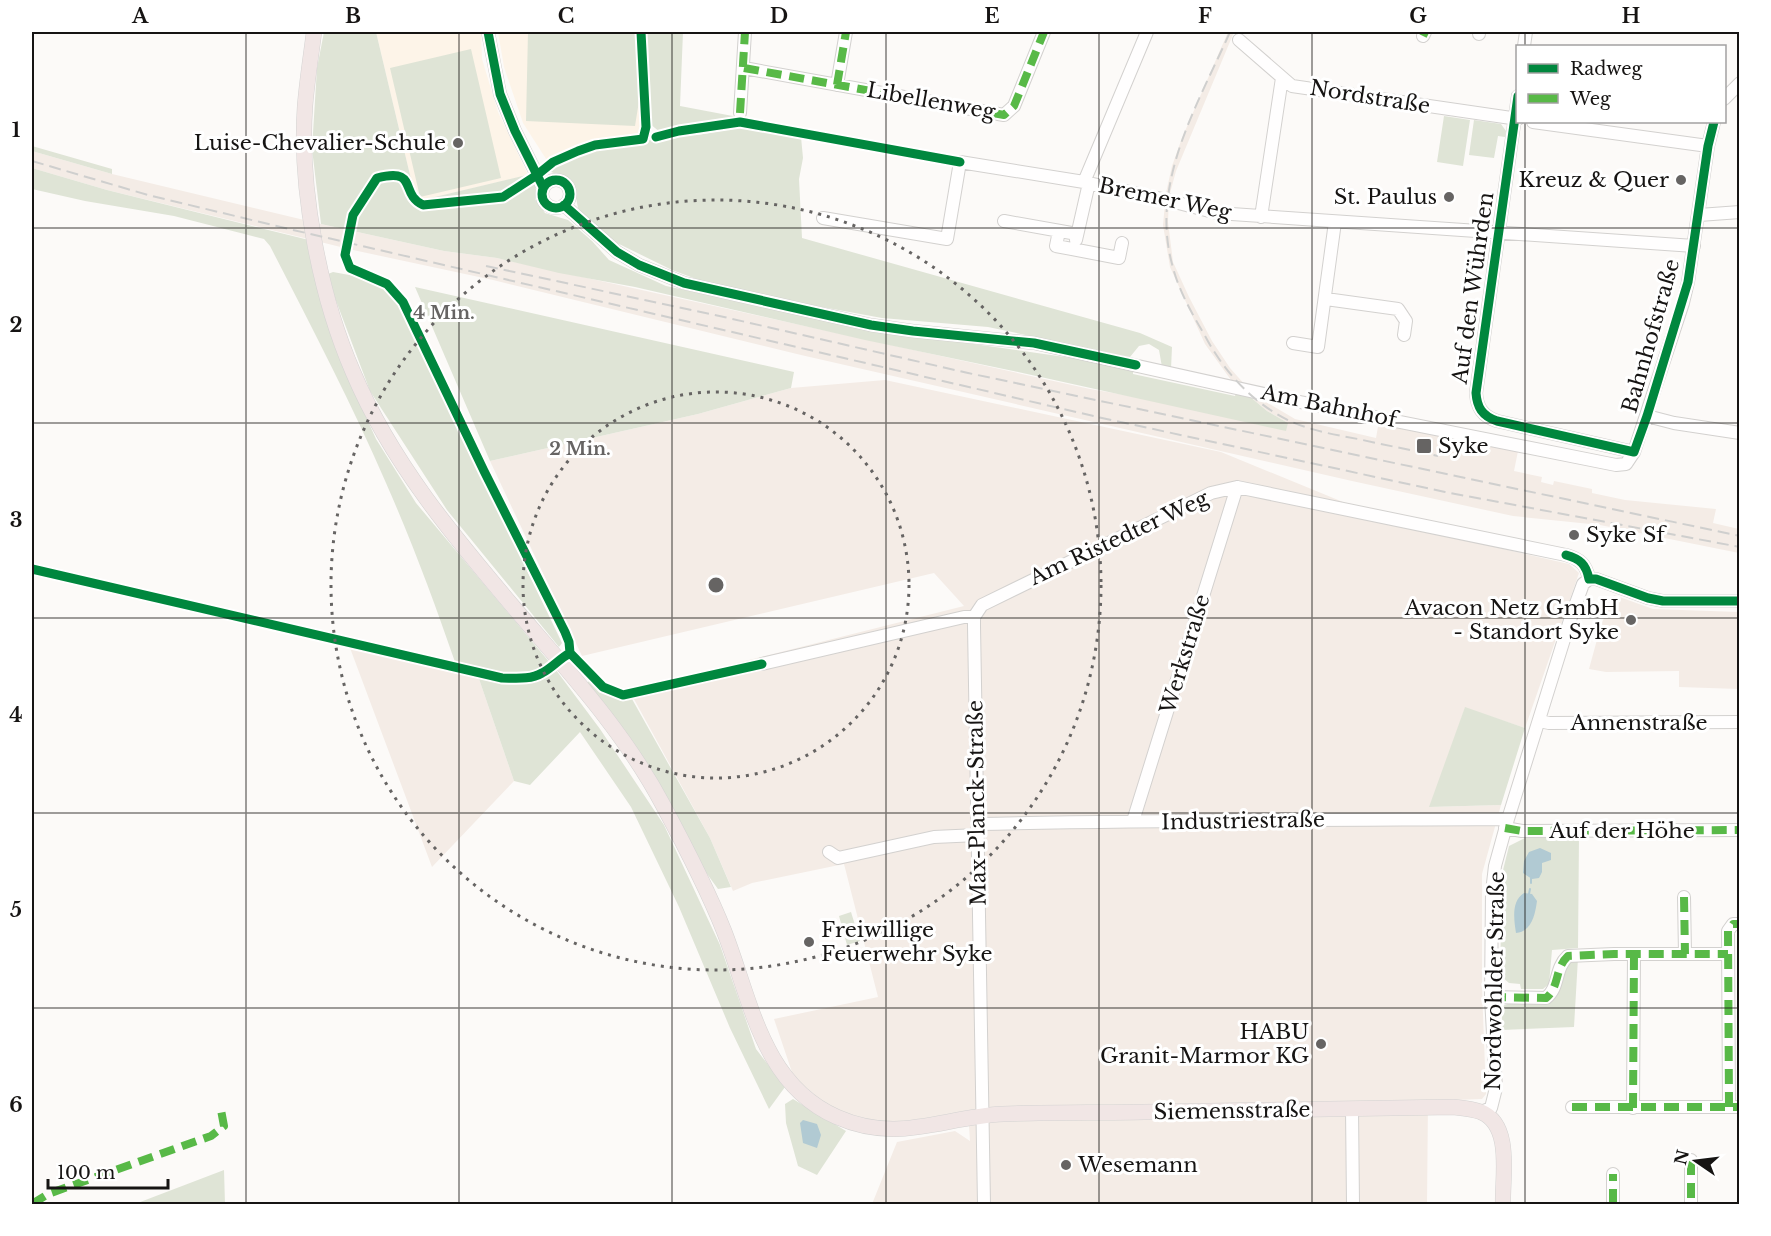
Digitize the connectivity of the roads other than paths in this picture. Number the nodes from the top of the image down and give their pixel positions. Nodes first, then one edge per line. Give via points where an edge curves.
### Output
1 (314, 32) edge
2 (488, 32) edge
3 (746, 32) edge
4 (846, 32) edge
5 (1044, 32) edge
6 (1147, 32) edge
7 (1239, 40) dead end
8 (744, 68) junction
9 (1282, 78) junction
10 (1740, 82) edge
11 (837, 85) junction
12 (1726, 98) edge
13 (740, 113) dead end
14 (1516, 119) edge
15 (1540, 123) edge
16 (1714, 123) edge
17 (1708, 146) junction
18 (548, 183) junction
19 (1086, 183) junction
20 (564, 205) junction
21 (1740, 212) edge
22 (1699, 215) junction
23 (1261, 217) junction
24 (824, 218) dead end
25 (1004, 221) dead end
26 (1335, 222) junction
27 (1059, 231) junction
28 (1498, 233) junction
29 (1077, 234) junction
30 (1122, 243) dead end
31 (1694, 246) junction
32 (1075, 249) junction
33 (1326, 299) junction
34 (1404, 335) dead end
35 (1293, 343) dead end
36 (1647, 416) junction
37 (1740, 433) edge
38 (1634, 452) junction
39 (1626, 464) joint
40 (1237, 488) junction
41 (1589, 579) junction
42 (1740, 601) edge
43 (974, 617) junction
44 (762, 664) dead end
45 (1539, 721) junction
46 (1740, 722) edge
47 (1133, 821) junction
48 (1506, 824) junction
49 (978, 830) junction
50 (1740, 830) edge
51 (829, 852) dead end
52 (1684, 897) dead end
53 (1737, 924) edge
54 (1634, 954) junction
55 (1685, 954) junction
56 (1728, 954) junction
57 (1491, 997) junction
58 (1734, 1015) edge
59 (1572, 1107) dead end
60 (1734, 1107) edge
61 (1633, 1108) junction
62 (1352, 1109) junction
63 (1482, 1112) junction
64 (982, 1116) junction
65 (1690, 1160) dead end
66 (1613, 1174) dead end
67 (984, 1204) edge
68 (1353, 1204) edge
69 (1503, 1204) edge
70 (1613, 1204) edge
71 (1691, 1204) edge

1 - 64 main road, Siemensstraße via 304,150 318,256 329,304 352,371 387,441 427,501 603,714 650,782 723,928 765,1044 789,1081 824,1111 876,1129 913,1129
2 - 18 street via 500,94 515,131
3 - 8 street
4 - 11 street
5 - 11 street, Libellenweg via 1014,106 1004,115
6 - 19 street
7 - 9 street, Nordstraße
8 - 11 street
8 - 13 street
9 - 14 street, Nordstraße via 1292,86
9 - 23 street
10 - 12 street
14 - 28 street, Auf den Wührden
15 - 17 street
16 - 17 street, Bahnhofstraße
17 - 22 street, Bahnhofstraße
18 - 20 street via 560,180 566,184 569,198
18 - 20 street via 541,195 544,201 550,207
19 - 23 street, Bremer Weg via 1217,213
19 - 24 street, Bremer Weg via 960,162 947,239
19 - 29 street
20 - 39 street, Am Bahnhof via 617,252 684,283 871,325 1034,343 1311,405
21 - 22 street
22 - 31 street, Bahnhofstraße
23 - 26 street, Bremer Weg
25 - 27 street
26 - 28 street, Bremer Weg
26 - 33 street
27 - 29 street
27 - 32 street via 1056,246
28 - 31 street, Bremer Weg
28 - 38 street, Auf den Wührden via 1476,393 1480,410 1497,421
29 - 32 street
30 - 32 street via 1119,258
31 - 36 street, Bahnhofstraße via 1683,303
33 - 34 street via 1398,309 1406,321
33 - 35 street via 1318,347
36 - 37 street
36 - 38 street, Bahnhofstraße
38 - 39 street, Bahnhofstraße
40 - 41 street, Am Ristedter Weg via 1578,558
40 - 43 street, Am Ristedter Weg via 1211,493 1061,565 982,604
40 - 47 street, Werkstraße
41 - 42 street via 1663,601
41 - 45 street, Nordwohlder Straße via 1583,584 1571,616
43 - 44 street via 789,663
43 - 49 street, Max-Planck-Straße
45 - 46 street, Annenstraße
45 - 48 street, Nordwohlder Straße
47 - 48 street, Industriestraße
47 - 49 street, Industriestraße
48 - 50 street, Auf der Höhe via 1522,831
48 - 57 street, Nordwohlder Straße via 1492,892
49 - 51 street, Industriestraße via 838,858
49 - 64 street, Max-Planck-Straße
52 - 55 street
53 - 56 street via 1728,931
54 - 55 street
54 - 57 street via 1568,956 1561,963 1553,993 1546,998
54 - 61 street
55 - 56 street
56 - 58 street
57 - 63 street, Nordwohlder Straße via 1496,1088 1491,1108
58 - 60 street
59 - 61 street
60 - 61 street
62 - 63 main road, Siemensstraße via 1453,1107
62 - 64 main road, Siemensstraße
62 - 68 street
63 - 69 main road, Nordwohlder Straße via 1494,1122 1504,1147
64 - 67 street, Max-Planck-Straße
65 - 71 street
66 - 70 street

